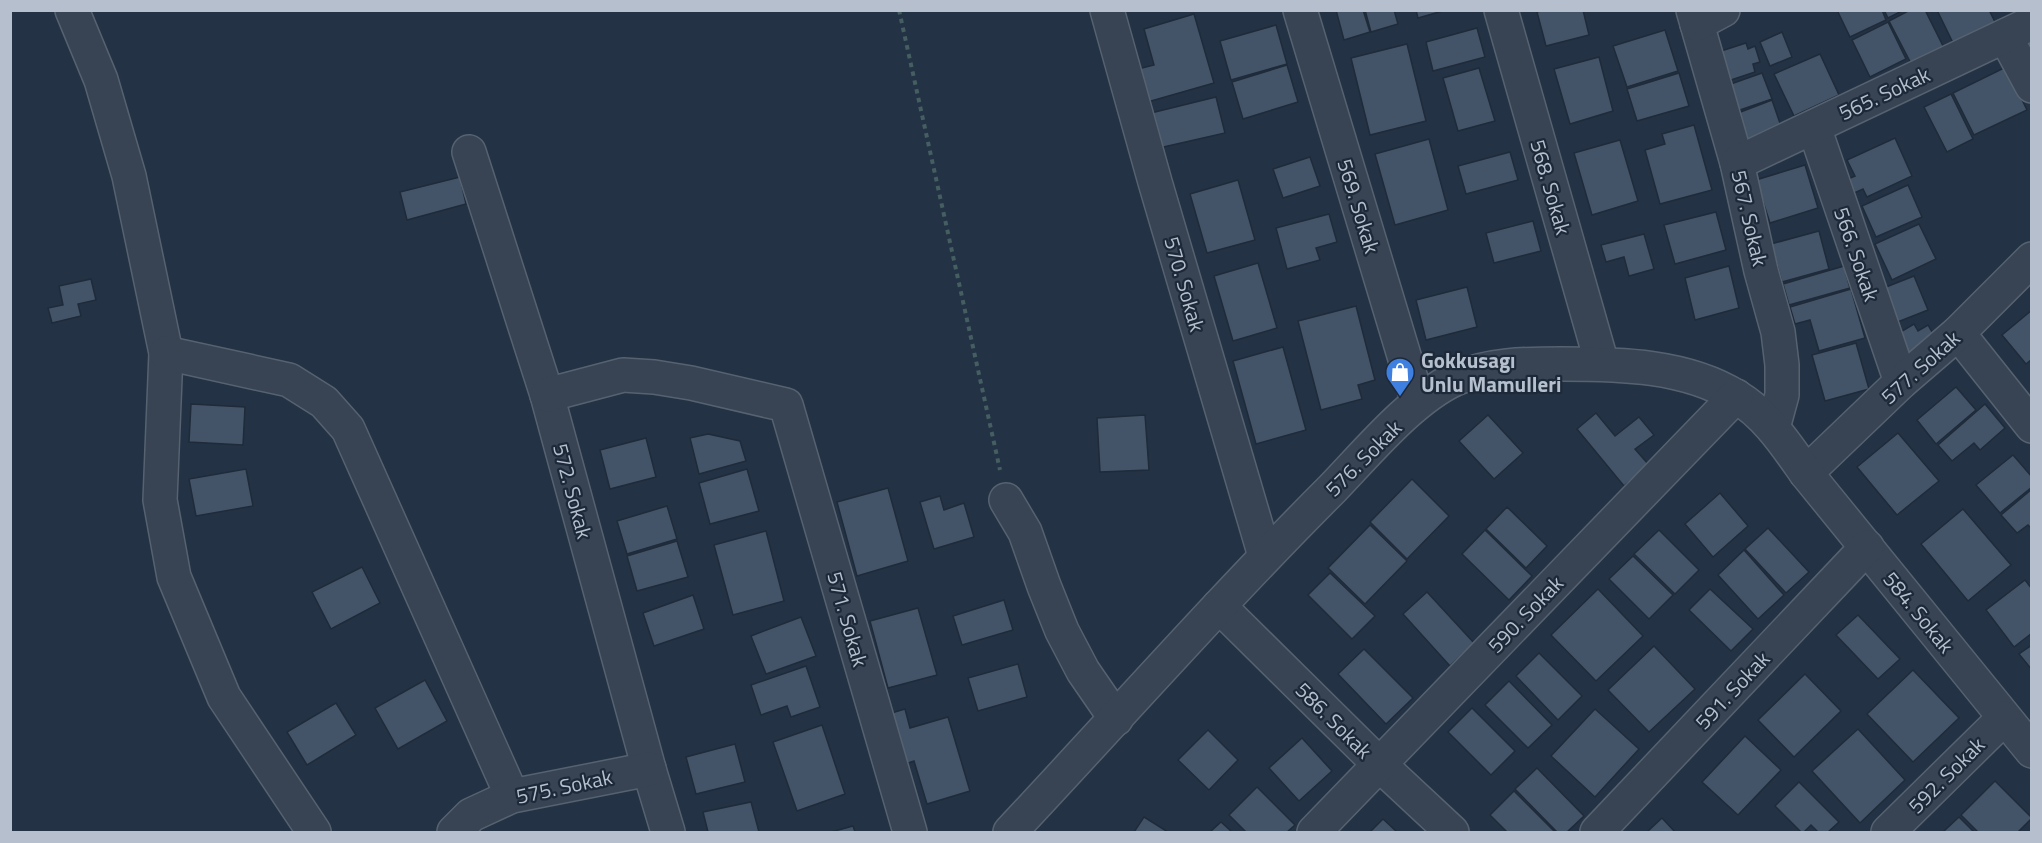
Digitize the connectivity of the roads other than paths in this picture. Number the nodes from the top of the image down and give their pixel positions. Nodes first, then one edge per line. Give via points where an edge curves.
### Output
1 (72, 10) edge
2 (1107, 10) edge
3 (1300, 10) edge
4 (1501, 10) edge
5 (1704, 15) edge
6 (2018, 29) edge
7 (2031, 86) edge
8 (1814, 127) junction
9 (469, 152) dead end
10 (1737, 163) junction
11 (2031, 259) edge
12 (1959, 333) junction
13 (166, 353) junction
14 (1602, 364) junction
15 (1901, 382) junction
16 (547, 395) junction
17 (1736, 396) junction
18 (1418, 402) junction
19 (2031, 426) edge
20 (1773, 428) junction
21 (1806, 473) junction
22 (1006, 500) road end
23 (1867, 547) junction
24 (1265, 556) junction
25 (1219, 606) junction
26 (2004, 718) junction
27 (1116, 719) junction
28 (2031, 752) edge
29 (1378, 764) junction
30 (649, 769) junction
31 (512, 796) junction
32 (314, 832) edge
33 (453, 832) edge
34 (668, 832) edge
35 (910, 832) edge
36 (1010, 832) edge
37 (1314, 832) edge
38 (1452, 832) edge
39 (1597, 832) edge
40 (1888, 832) edge

1 - 13 street via 101,80 129,176
2 - 24 street, 570. Sokak
3 - 18 street, 569. Sokak
4 - 14 street, 568. Sokak
5 - 10 street, 567. Sokak
6 - 7 street
6 - 8 street, 565. Sokak
8 - 10 street, 565. Sokak
8 - 15 street, 566. Sokak
9 - 16 street, 572. Sokak
10 - 20 street, 567. Sokak via 1778,332 1782,395
11 - 12 street, 577. Sokak
12 - 15 street, 577. Sokak
12 - 19 street
13 - 31 street via 289,380 324,402 348,429
13 - 32 street via 160,500 174,577 224,698
14 - 17 street, 576. Sokak via 1664,371 1701,380
14 - 18 street, 576. Sokak via 1516,364 1480,370 1454,379
15 - 21 street, 577. Sokak
16 - 30 street, 572. Sokak
16 - 35 street, 571. Sokak via 623,375 692,383 786,405
17 - 20 street, 576. Sokak
17 - 29 street, 590. Sokak
18 - 24 street, 576. Sokak
20 - 21 street, 576. Sokak
21 - 23 street, 584. Sokak
22 - 27 street via 1025,532 1062,631 1083,671
23 - 26 street, 584. Sokak
23 - 39 street, 591. Sokak
24 - 25 street, 576. Sokak
25 - 27 street, 576. Sokak
25 - 29 street, 586. Sokak
26 - 28 street, 584. Sokak
26 - 40 street, 592. Sokak
27 - 36 street, 576. Sokak
29 - 37 street, 590. Sokak
29 - 38 street, 586. Sokak
30 - 31 street, 575. Sokak
30 - 34 street, 572. Sokak
31 - 33 street, 575. Sokak via 471,815

